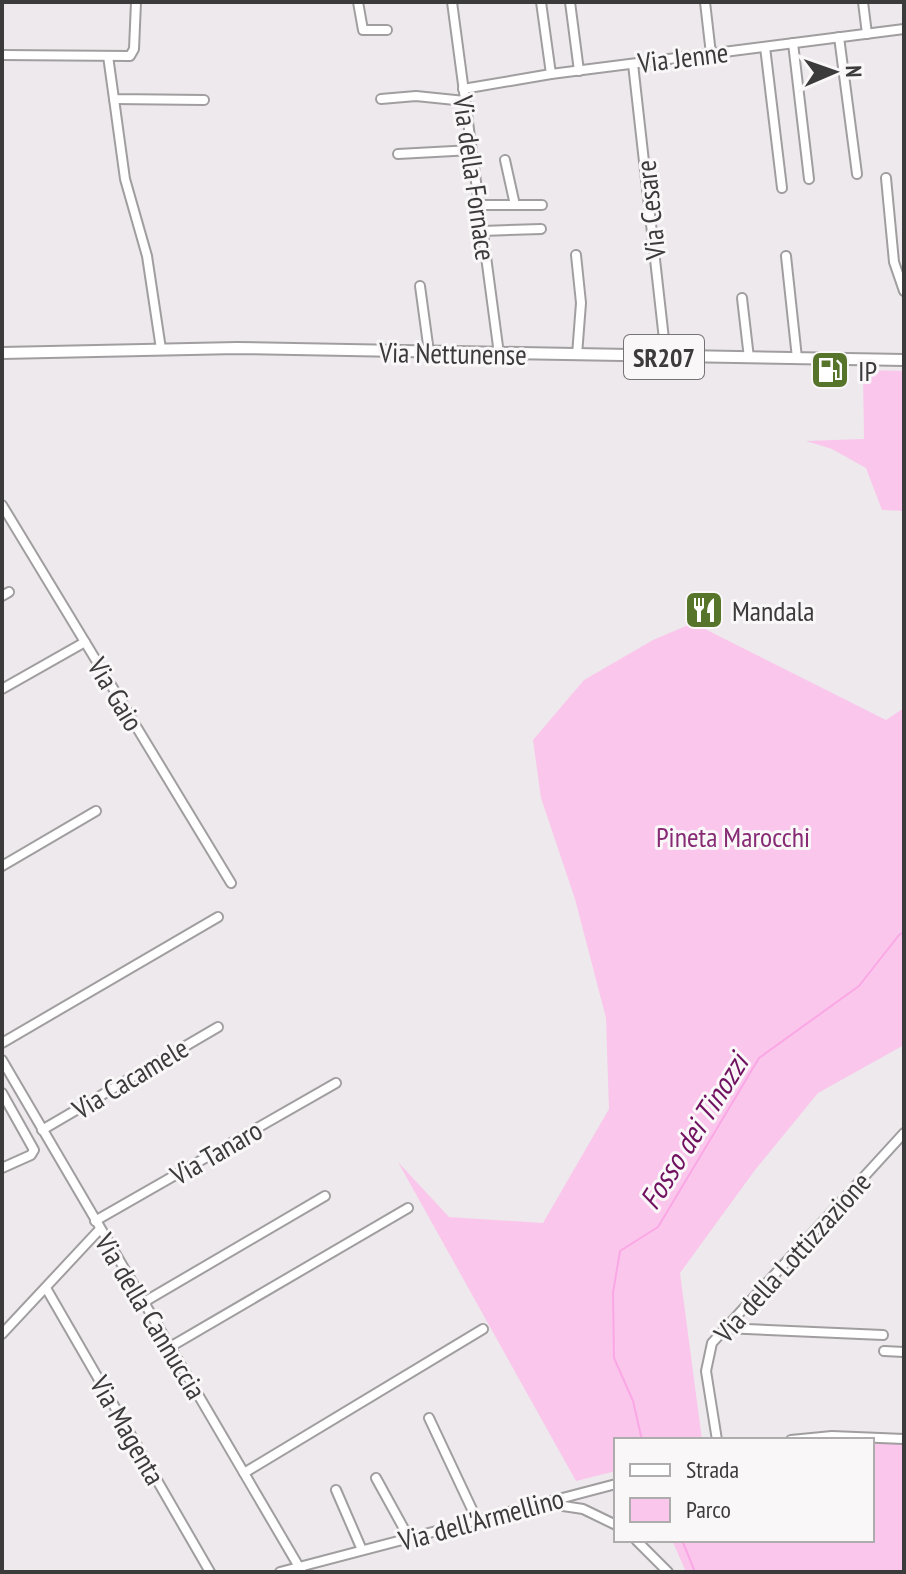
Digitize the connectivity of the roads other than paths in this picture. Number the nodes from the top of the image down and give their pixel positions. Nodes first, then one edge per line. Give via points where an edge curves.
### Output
1 (136, 2) edge
2 (358, 2) edge
3 (452, 2) edge
4 (541, 2) edge
5 (570, 2) edge
6 (705, 2) edge
7 (863, 2) edge
8 (904, 29) edge
9 (387, 30) dead end
10 (867, 34) junction
11 (839, 37) junction
12 (793, 43) junction
13 (765, 47) junction
14 (711, 54) junction
15 (2, 55) edge
16 (108, 56) junction
17 (633, 64) junction
18 (579, 71) junction
19 (551, 74) junction
20 (463, 89) junction
21 (114, 99) junction
22 (381, 99) dead end
23 (204, 100) dead end
24 (465, 101) junction
25 (472, 150) junction
26 (398, 154) dead end
27 (505, 160) dead end
28 (857, 174) dead end
29 (886, 178) dead end
30 (809, 179) dead end
31 (782, 188) dead end
32 (479, 205) junction
33 (515, 205) junction
34 (542, 205) dead end
35 (541, 229) dead end
36 (482, 231) junction
37 (576, 255) dead end
38 (786, 256) dead end
39 (420, 286) dead end
40 (904, 291) edge
41 (742, 298) dead end
42 (161, 349) junction
43 (429, 352) junction
44 (2, 353) edge
45 (499, 354) junction
46 (577, 355) junction
47 (666, 357) junction
48 (749, 358) junction
49 (797, 358) junction
50 (904, 360) edge
51 (2, 505) edge
52 (85, 642) junction
53 (2, 689) edge
54 (96, 811) dead end
55 (2, 866) edge
56 (231, 883) dead end
57 (218, 917) dead end
58 (218, 1027) dead end
59 (2, 1043) edge
60 (2, 1060) edge
61 (336, 1083) dead end
62 (2, 1093) edge
63 (42, 1130) junction
64 (904, 1133) edge
65 (2, 1168) edge
66 (325, 1196) dead end
67 (408, 1208) dead end
68 (98, 1225) junction
69 (46, 1288) junction
70 (144, 1302) junction
71 (724, 1328) junction
72 (483, 1329) dead end
73 (2, 1334) edge
74 (883, 1335) dead end
75 (170, 1347) junction
76 (884, 1351) dead end
77 (904, 1352) edge
78 (429, 1418) dead end
79 (717, 1438) edge
80 (812, 1438) edge
81 (904, 1439) edge
82 (244, 1473) junction
83 (376, 1478) dead end
84 (614, 1485) edge
85 (336, 1490) dead end
86 (541, 1503) junction
87 (477, 1520) junction
88 (614, 1524) edge
89 (409, 1538) junction
90 (638, 1542) edge
91 (362, 1550) junction
92 (300, 1570) edge
93 (210, 1572) edge
94 (280, 1572) edge
95 (668, 1572) edge

1 - 16 street via 133,52
2 - 9 street via 363,30
3 - 20 street, Via della Fornace
4 - 19 street
5 - 18 street
6 - 14 street
7 - 10 street
8 - 10 street, Via Jenne
10 - 11 street, Via Jenne
11 - 12 street, Via Jenne
11 - 28 street
12 - 13 street, Via Jenne
12 - 30 street
13 - 14 street, Via Jenne
13 - 31 street
14 - 17 street, Via Jenne
15 - 16 street
16 - 21 street
17 - 18 street, Via Jenne
17 - 47 street, Via Cesare
18 - 19 street, Via Jenne
19 - 20 street, Via Jenne
20 - 24 street, Via della Fornace
21 - 23 street
21 - 42 street via 124,174 147,256
22 - 24 street
24 - 25 street, Via della Fornace
25 - 26 street
25 - 32 street, Via della Fornace
27 - 33 street
29 - 40 street via 893,258
32 - 33 street
32 - 36 street, Via della Fornace
33 - 34 street
35 - 36 street
36 - 45 street, Via della Fornace
37 - 46 street via 581,299
38 - 49 street
39 - 43 street
41 - 48 street
42 - 43 main road, Via Nettunense / SR207
42 - 44 main road, Via Nettunense / SR207
43 - 45 main road, Via Nettunense / SR207
45 - 46 main road, Via Nettunense / SR207
46 - 47 main road, Via Nettunense / SR207
47 - 48 main road, Via Nettunense / SR207
48 - 49 main road, Via Nettunense / SR207
49 - 50 main road, Via Nettunense / SR207
51 - 52 street, Via Gaio
52 - 53 street
52 - 56 street, Via Gaio
54 - 55 street
57 - 59 street
58 - 63 street, Via Cacamele
60 - 63 street, Via della Cannuccia
61 - 68 street, Via Tanaro
62 - 65 street via 34,1147 31,1155
63 - 68 street, Via della Cannuccia
64 - 71 street, Via della Lottizzazione
66 - 70 street
67 - 75 street
68 - 69 street
68 - 70 street, Via della Cannuccia
69 - 73 street
69 - 93 street, Via Magenta
70 - 75 street, Via della Cannuccia
71 - 74 street
71 - 79 street, Via della Lottizzazione via 712,1343 707,1362
72 - 82 street
75 - 82 street, Via della Cannuccia
76 - 77 street
78 - 87 street
80 - 81 street
82 - 92 street, Via della Cannuccia
83 - 89 street
84 - 86 street, Via dell'Armellino
85 - 91 street
86 - 87 street, Via dell'Armellino
86 - 88 street via 583,1509
87 - 89 street, Via dell'Armellino
89 - 91 street, Via dell'Armellino
90 - 95 street
91 - 92 street, Via dell'Armellino
92 - 94 street, Via dell'Armellino

